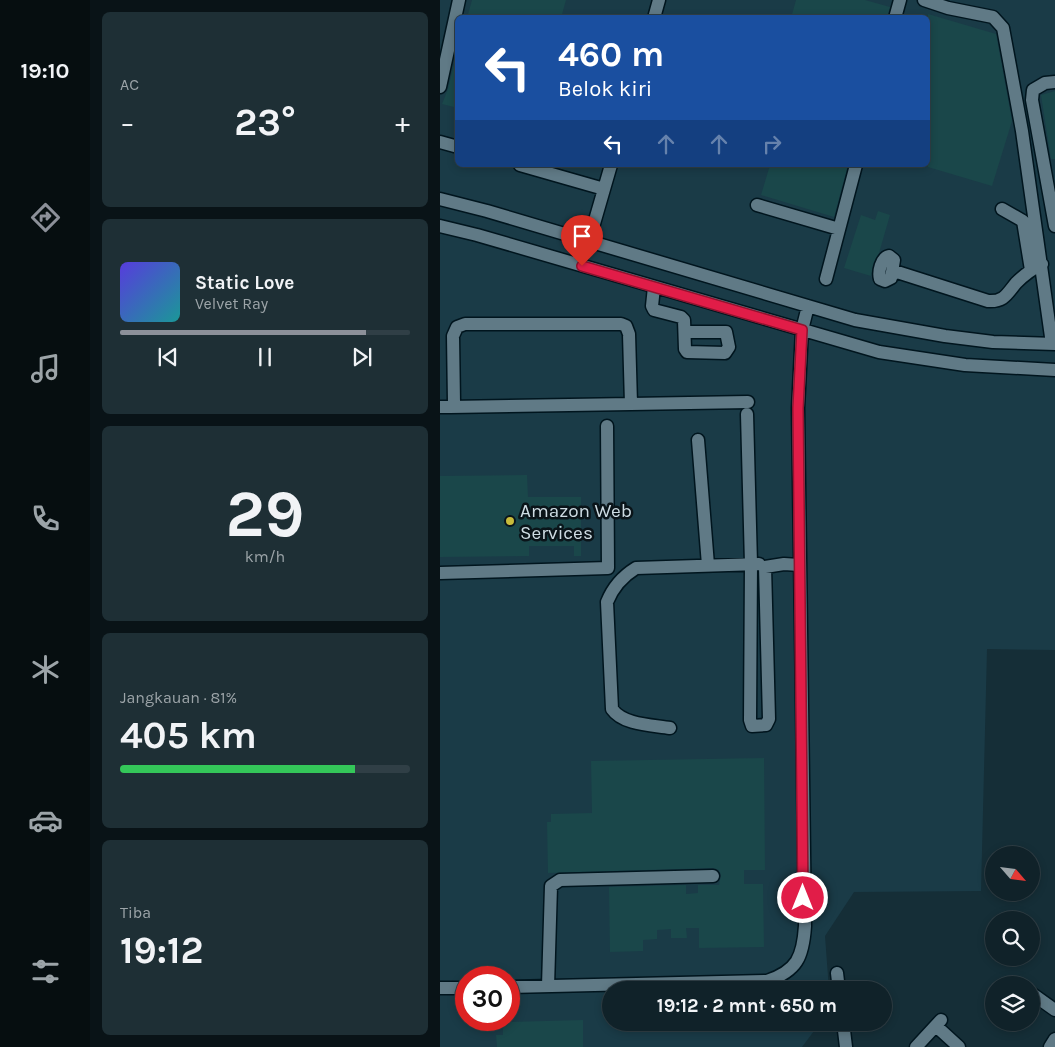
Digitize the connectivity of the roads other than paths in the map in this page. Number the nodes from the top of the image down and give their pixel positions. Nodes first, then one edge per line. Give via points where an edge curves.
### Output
1 (459, 0) edge
2 (659, 0) edge
3 (900, 0) edge
4 (924, 0) edge
5 (456, 15) edge
6 (655, 15) edge
7 (896, 15) edge
8 (455, 18) edge
9 (1055, 82) edge
10 (440, 86) edge
11 (440, 142) edge
12 (455, 146) edge
13 (536, 167) edge
14 (610, 167) edge
15 (855, 167) edge
16 (604, 189) junction
17 (440, 199) edge
18 (758, 205) dead end
19 (1002, 209) dead end
20 (440, 226) edge
21 (1055, 226) edge
22 (839, 229) junction
23 (589, 241) junction
24 (1036, 267) junction
25 (894, 271) dead end
26 (826, 279) dead end
27 (654, 287) junction
28 (808, 306) junction
29 (802, 330) junction
30 (685, 332) dead end
31 (1054, 344) edge
32 (1055, 370) edge
33 (630, 404) junction
34 (445, 407) edge
35 (607, 426) dead end
36 (698, 440) dead end
37 (751, 564) junction
38 (708, 565) junction
39 (766, 565) junction
40 (800, 565) junction
41 (440, 573) edge
42 (670, 728) dead end
43 (713, 876) dead end
44 (837, 973) dead end
45 (838, 981) edge
46 (548, 986) junction
47 (520, 987) edge
48 (440, 988) edge
49 (455, 988) edge
50 (1040, 999) edge
51 (1055, 1010) edge
52 (844, 1031) edge
53 (1055, 1039) edge
54 (846, 1047) edge
55 (916, 1047) edge
56 (959, 1047) edge
57 (1050, 1047) edge

1 - 5 street
2 - 6 street
3 - 7 street
4 - 24 street via 993,17 1003,28 1022,131
8 - 10 street
9 - 21 street via 1033,90 1032,100
11 - 12 street
13 - 16 street
14 - 16 street
15 - 22 street
16 - 23 street
17 - 23 street
18 - 22 street
19 - 24 street via 1023,221
20 - 27 street
22 - 26 street
23 - 28 street
24 - 25 street via 1007,296 995,302
24 - 31 street
27 - 29 street
27 - 30 street via 653,308 682,317
28 - 29 street
28 - 31 street via 855,320 936,335 993,342
29 - 32 street via 906,357 1008,369
29 - 40 street via 798,408
33 - 34 street
33 - 34 street via 629,334 626,326 465,324 456,327 455,398 454,403
33 - 37 street via 747,408
35 - 41 street via 608,568
36 - 38 street
37 - 38 street
37 - 39 street
37 - 39 street via 752,726 766,725 769,719
38 - 42 street via 636,568 626,574 607,602 612,709 617,717 625,720
39 - 40 street
40 - 46 street via 805,926 799,958 782,976 760,982
43 - 46 street via 553,882
44 - 45 street
46 - 47 street
48 - 49 street
50 - 51 street
52 - 54 street
53 - 57 street
55 - 56 street via 938,1023

